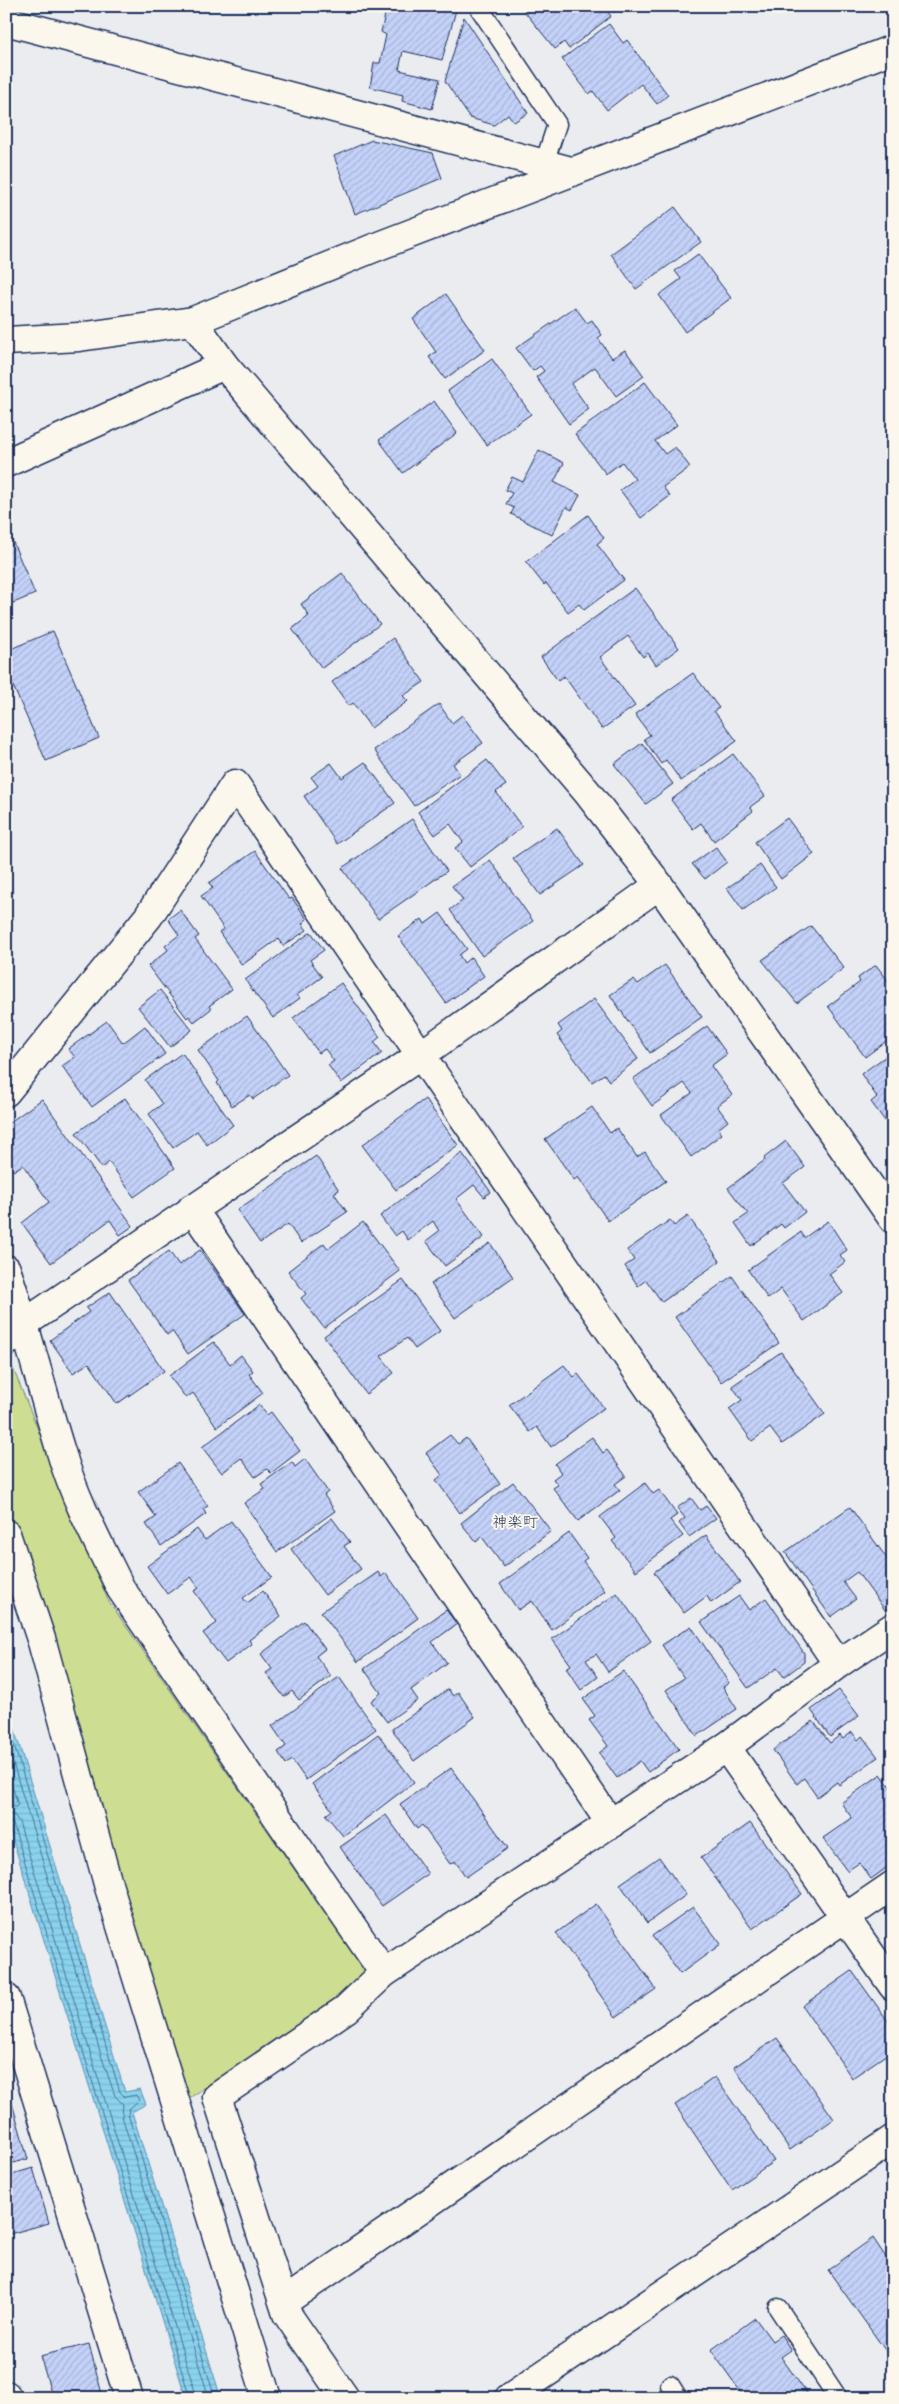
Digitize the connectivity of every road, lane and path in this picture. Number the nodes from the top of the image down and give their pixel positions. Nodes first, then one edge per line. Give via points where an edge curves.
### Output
1 (478, 6) edge
2 (6, 21) edge
3 (893, 49) edge
4 (544, 164) junction
5 (571, 171) junction
6 (193, 321) junction
7 (6, 341) edge
8 (224, 365) junction
9 (6, 463) edge
10 (659, 885) junction
11 (421, 1055) junction
12 (6, 1092) edge
13 (192, 1208) junction
14 (893, 1219) edge
15 (6, 1269) edge
16 (16, 1332) edge
17 (6, 1534) edge
18 (893, 1627) edge
19 (838, 1664) junction
20 (726, 1747) junction
21 (611, 1824) junction
22 (893, 1886) edge
23 (846, 1918) junction
24 (384, 1973) junction
25 (893, 1986) edge
26 (6, 1998) edge
27 (893, 2140) edge
28 (284, 2302) junction
29 (778, 2308) dead end
30 (129, 2398) edge
31 (267, 2398) edge
32 (345, 2398) edge
33 (510, 2398) edge
34 (838, 2398) edge

1 - 4 lane via 557,124
2 - 4 street
3 - 5 street
4 - 5 street
5 - 6 street
6 - 7 street via 79,337
6 - 8 street
8 - 9 street
8 - 10 street via 580,785
10 - 11 street
10 - 14 street
11 - 12 street via 235,784 148,917
11 - 13 street
11 - 19 street
13 - 16 street
13 - 21 street
15 - 16 street
16 - 24 street via 89,1524 121,1588
17 - 31 street via 42,1642 108,1884
18 - 19 street
19 - 20 street
20 - 21 street
20 - 23 street
21 - 24 street
22 - 23 street
23 - 25 street
23 - 28 street
24 - 28 street via 346,2009 217,2096
26 - 30 street
27 - 33 street
28 - 32 street via 287,2314
29 - 34 lane

